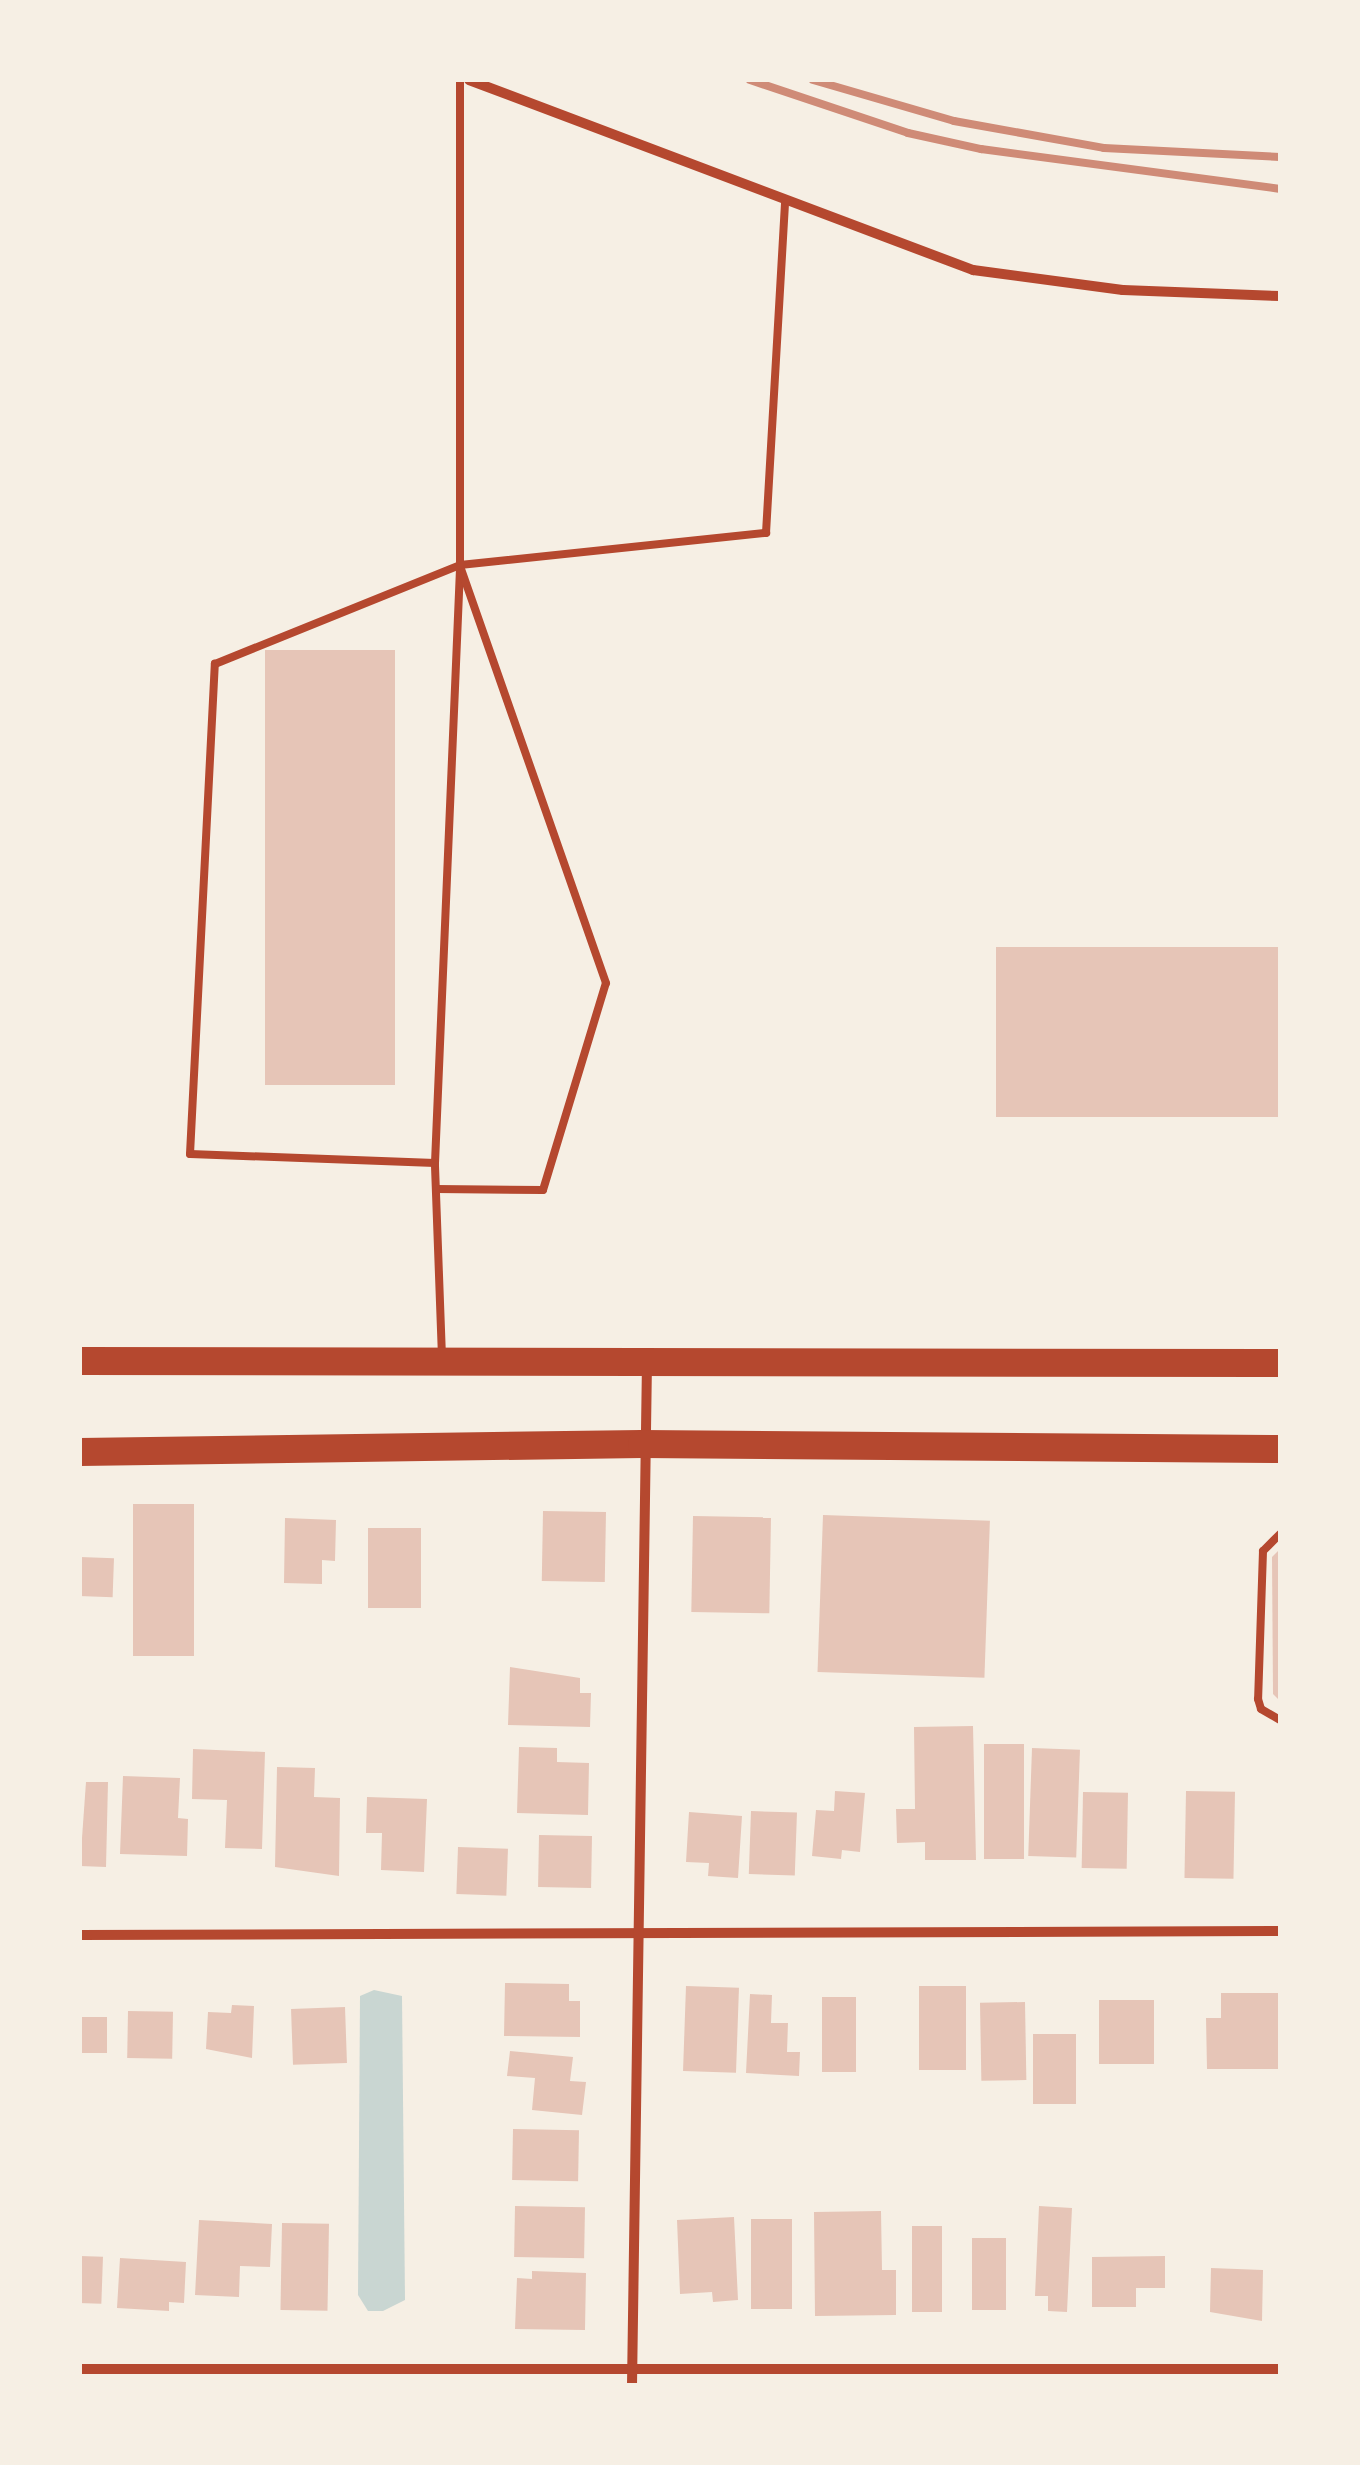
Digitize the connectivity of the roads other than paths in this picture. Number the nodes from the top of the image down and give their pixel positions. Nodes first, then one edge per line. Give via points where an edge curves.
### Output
1 (460, 80) edge
2 (469, 80) edge
3 (785, 202) junction
4 (1280, 296) edge
5 (460, 565) junction
6 (435, 1163) junction
7 (436, 1189) junction
8 (80, 1361) edge
9 (442, 1361) junction
10 (647, 1361) junction
11 (1280, 1362) edge
12 (642, 1444) junction
13 (1280, 1448) edge
14 (80, 1452) edge
15 (1280, 1534) edge
16 (1280, 1720) edge
17 (1280, 1931) edge
18 (642, 1933) junction
19 (80, 1935) edge
20 (632, 2367) junction
21 (80, 2369) edge
22 (1280, 2369) edge
23 (632, 2385) edge

1 - 5 lane
2 - 3 street
3 - 4 street via 973,270 1122,290
3 - 5 lane via 766,533
5 - 6 lane
5 - 6 lane via 215,664 190,1154
5 - 7 lane via 606,983 544,1190
6 - 7 lane
7 - 9 lane
8 - 9 highway
9 - 10 highway
10 - 11 highway
10 - 12 street
12 - 13 highway
12 - 14 highway
12 - 18 street
15 - 16 lane via 1263,1551 1258,1698 1261,1710
17 - 18 street
18 - 19 street
18 - 20 street
20 - 21 street
20 - 22 street
20 - 23 street

